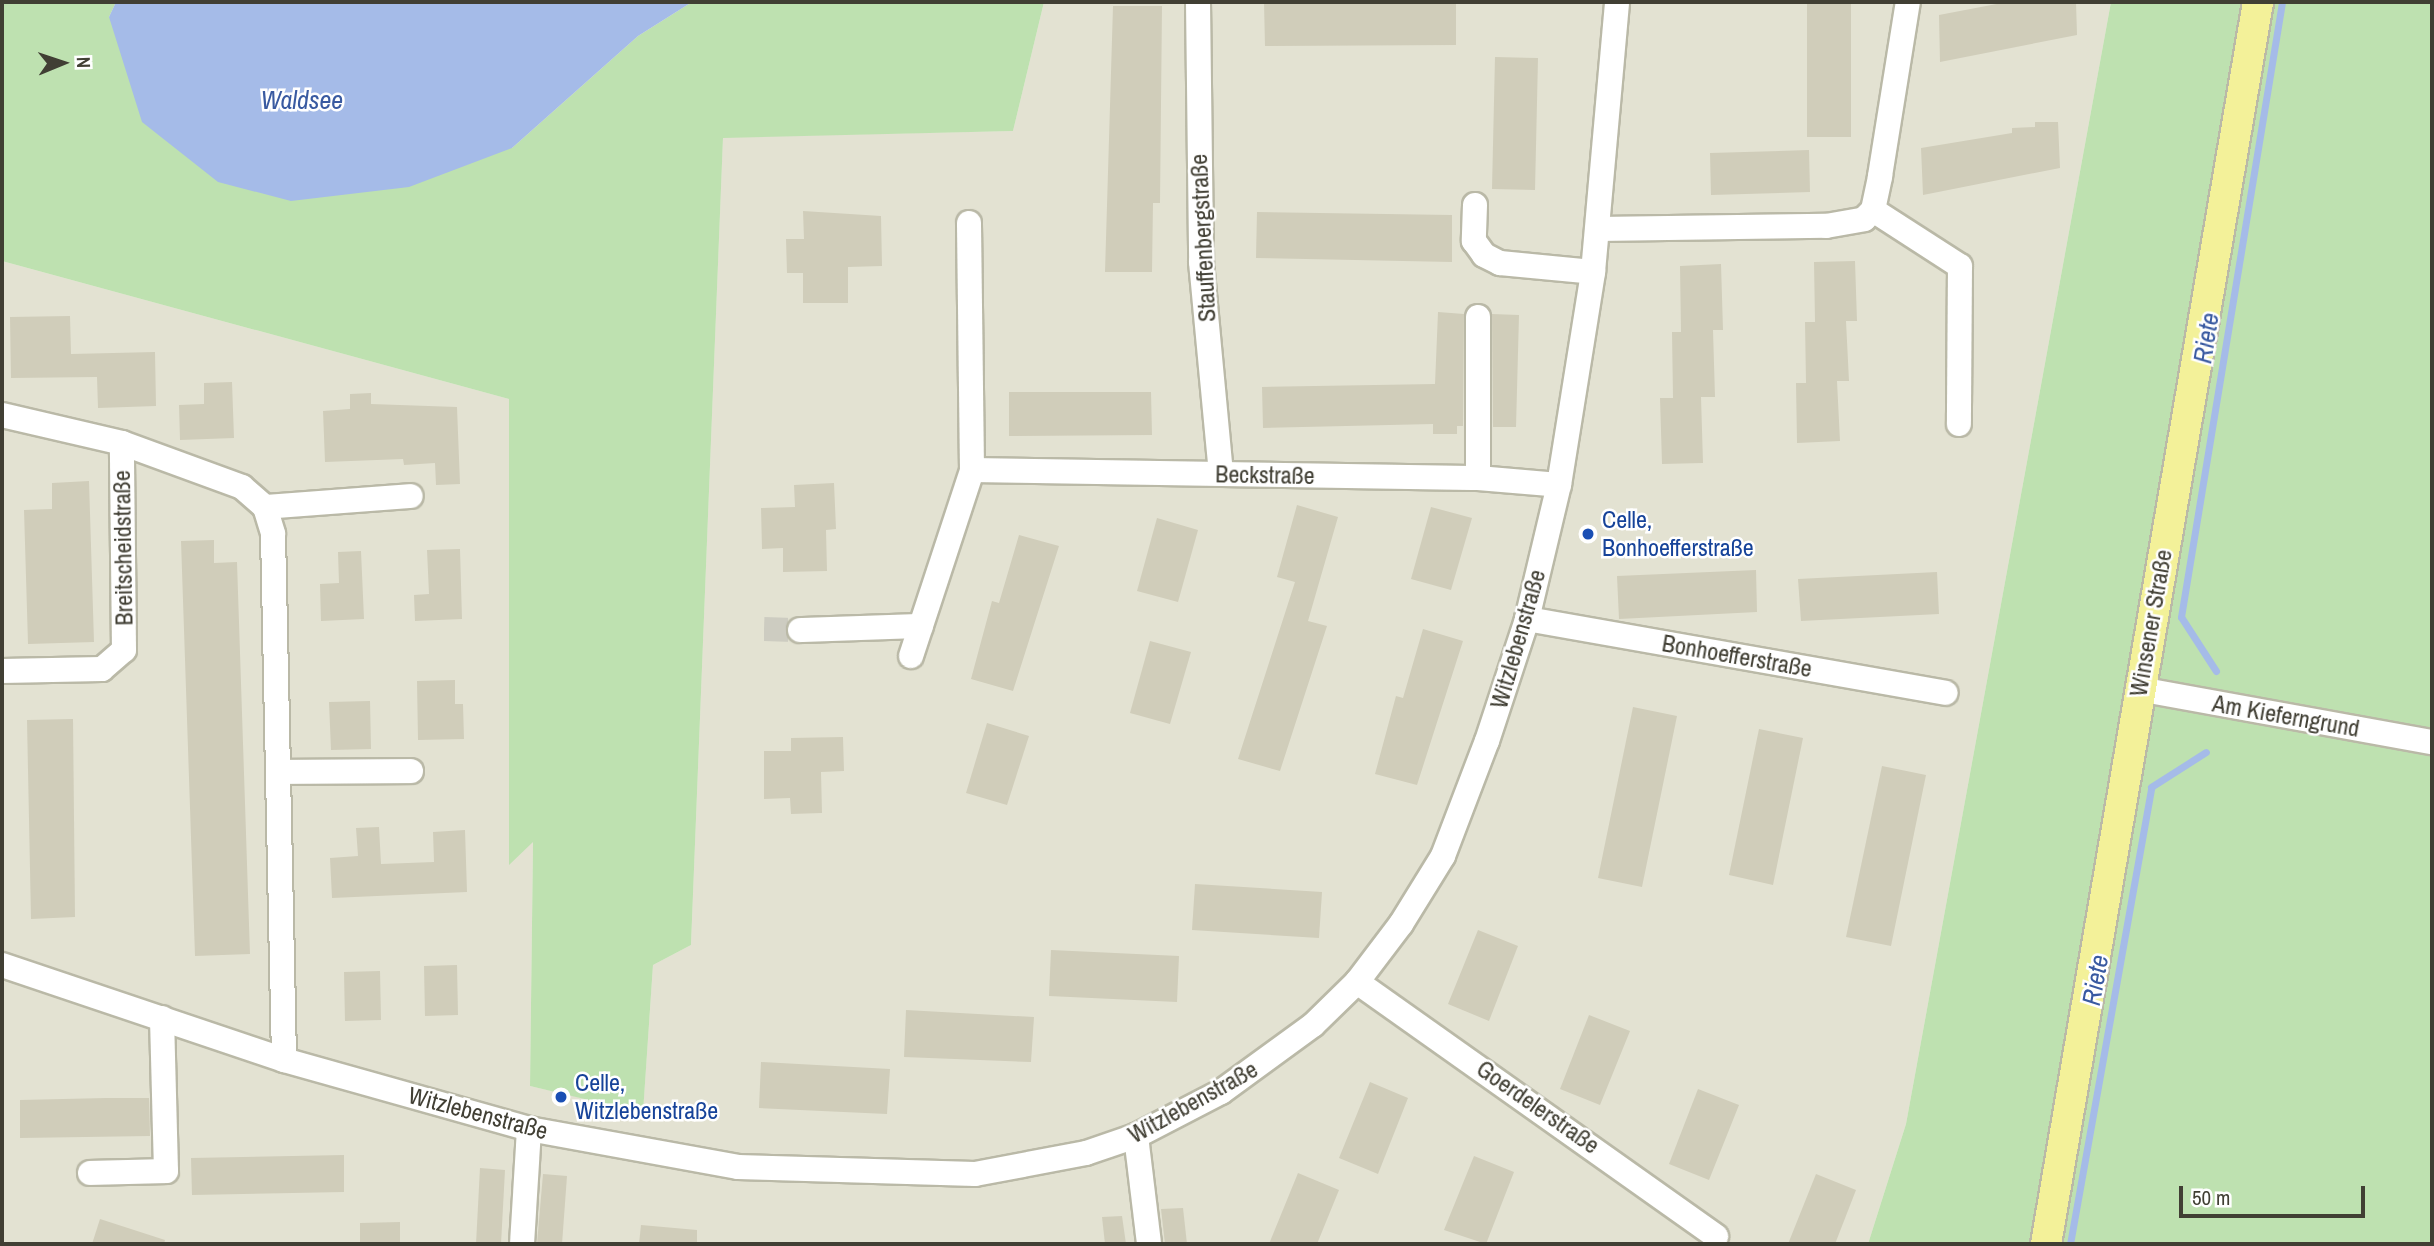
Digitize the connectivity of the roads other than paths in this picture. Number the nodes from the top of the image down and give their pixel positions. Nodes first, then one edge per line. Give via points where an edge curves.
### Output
1 (1198, 2) edge
2 (1617, 2) edge
3 (1908, 2) edge
4 (2258, 2) edge
5 (1475, 205) dead end
6 (1873, 210) junction
7 (969, 223) dead end
8 (1598, 229) junction
9 (1593, 272) junction
10 (1478, 317) dead end
11 (2, 415) edge
12 (1959, 424) dead end
13 (122, 443) junction
14 (972, 470) junction
15 (1221, 473) junction
16 (1478, 478) junction
17 (1559, 485) junction
18 (411, 496) dead end
19 (265, 507) junction
20 (1527, 619) junction
21 (921, 626) junction
22 (800, 630) tunnel mouth
23 (911, 656) dead end
24 (2, 671) edge
25 (2139, 690) junction
26 (1946, 693) dead end
27 (2432, 742) edge
28 (411, 771) dead end
29 (282, 772) junction
30 (2, 965) edge
31 (1357, 982) junction
32 (162, 1018) junction
33 (284, 1060) junction
34 (529, 1129) junction
35 (1136, 1136) junction
36 (90, 1172) dead end
37 (1716, 1236) dead end
38 (522, 1244) edge
39 (1149, 1244) edge
40 (2046, 1244) edge

1 - 15 street, Stauffenbergstraße via 1200,262
2 - 8 street, Witzlebenstraße
3 - 6 street
4 - 25 main road, Winsener Straße
5 - 9 street via 1474,241 1484,255 1500,263
6 - 8 street via 1864,219 1826,226
6 - 12 street via 1960,266
7 - 14 street
8 - 9 street, Witzlebenstraße
9 - 17 street, Witzlebenstraße
10 - 16 street
11 - 13 street, Breitscheidstraße
13 - 19 street, Breitscheidstraße via 242,488
13 - 24 street, Breitscheidstraße via 124,650 102,669
14 - 15 street, Beckstraße
14 - 21 street
15 - 16 street, Beckstraße
16 - 17 street, Beckstraße
17 - 20 street, Witzlebenstraße
18 - 19 street
19 - 29 street via 273,534
20 - 26 street, Bonhoefferstraße
20 - 31 street, Witzlebenstraße via 1443,856
21 - 22 street
21 - 23 street
25 - 27 street, Am Kieferngrund
25 - 40 main road, Winsener Straße
28 - 29 street
29 - 33 street
30 - 32 street, Witzlebenstraße
31 - 35 street, Witzlebenstraße via 1264,1064
31 - 37 street, Goerdelerstraße
32 - 33 street, Witzlebenstraße
32 - 36 street via 166,1171
33 - 34 street, Witzlebenstraße
34 - 35 street, Witzlebenstraße via 738,1167 975,1174 1087,1153
34 - 38 street
35 - 39 street

